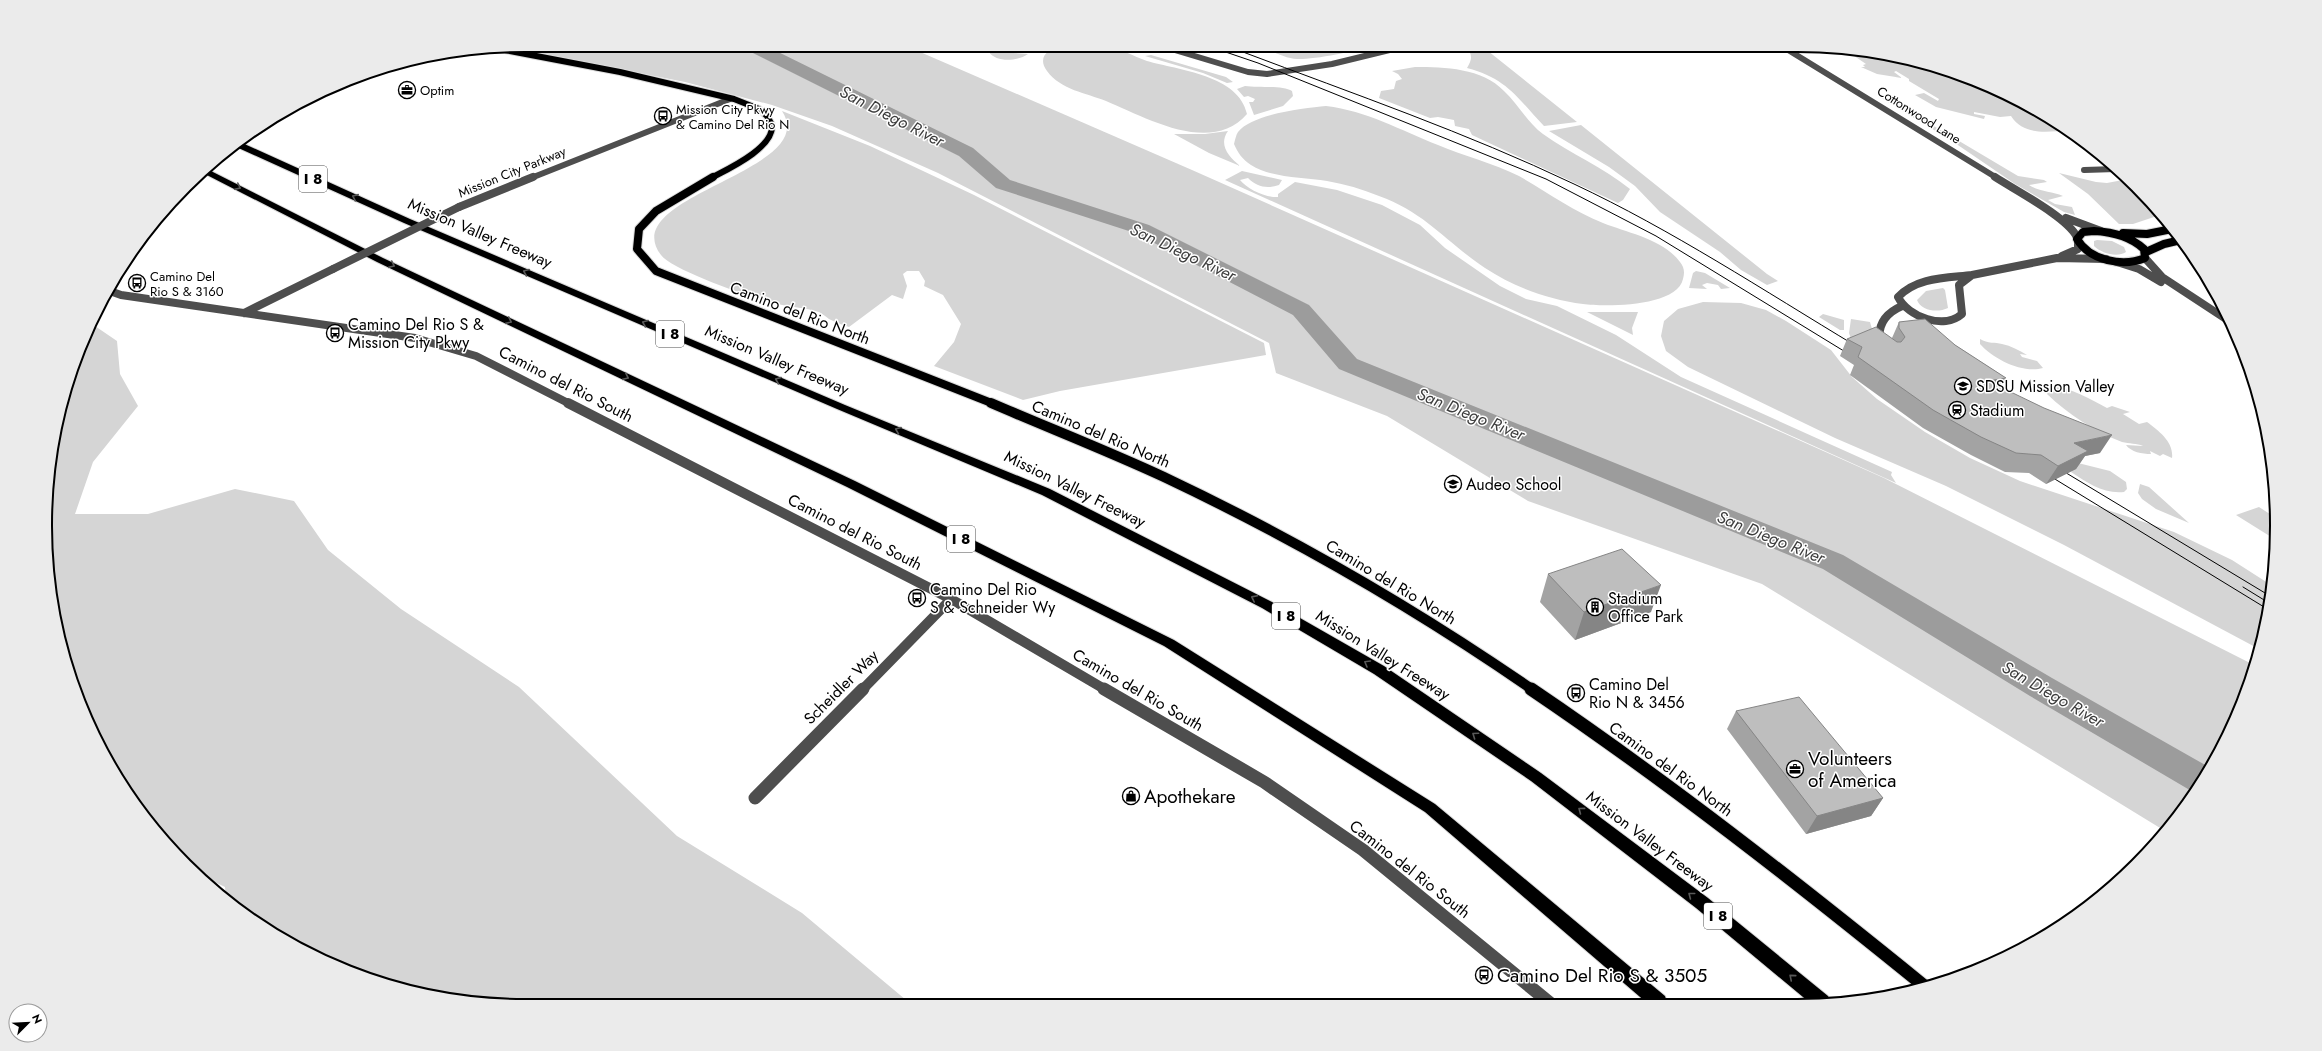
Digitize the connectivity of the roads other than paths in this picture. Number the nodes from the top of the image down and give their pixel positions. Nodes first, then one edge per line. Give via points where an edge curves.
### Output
1 (516, 52) edge
2 (1181, 52) edge
3 (1381, 52) edge
4 (1791, 52) edge
5 (730, 99) junction
6 (242, 146) edge
7 (2084, 170) dead end
8 (2110, 171) edge
9 (210, 173) edge
10 (2043, 207) junction
11 (2166, 230) edge
12 (2101, 231) junction
13 (2116, 234) junction
14 (2078, 239) junction
15 (2175, 241) edge
16 (2145, 255) junction
17 (2057, 258) junction
18 (2107, 259) junction
19 (2116, 261) junction
20 (1972, 274) junction
21 (113, 292) edge
22 (2184, 293) junction
23 (1902, 306) junction
24 (244, 313) junction
25 (2221, 316) edge
26 (1887, 350) edge
27 (951, 599) junction
28 (755, 798) dead end
29 (1919, 983) edge
30 (1818, 998) edge
31 (1545, 999) edge
32 (1655, 999) edge

1 - 5 main road, Camino del Rio North via 634,75
2 - 3 street via 1248,72 1267,74 1332,64
4 - 10 street, Cottonwood Lane
5 - 24 street, Mission City Parkway, bridge via 459,207
5 - 29 main road, Camino del Rio North via 748,104 764,114 773,127 771,134 756,153 674,198 649,217 640,230 637,246 638,253 648,266 677,281 980,398 1157,474 1307,549 1456,638 1618,748 1790,877
30 -> 6 highway, Mission Valley Freeway / I 8 via 1702,903 1536,777 1379,670 1267,605 1046,492 732,361 396,216
7 - 8 street
9 -> 32 highway, I 8 via 380,260 851,484 1169,643 1430,808
10 - 12 street, Cottonwood Lane
10 - 14 street, Cottonwood Lane via 2074,230
11 - 13 main road via 2147,234
12 - 13 main road
12 - 14 main road via 2083,232
13 - 16 main road via 2136,242
14 - 17 street via 2078,249
14 - 18 main road via 2088,252
15 - 16 main road via 2164,244
16 - 19 main road via 2131,262
16 - 22 street via 2154,270
17 - 18 street
17 - 20 street
18 - 19 main road
19 - 22 street via 2139,269
20 - 23 street via 1912,284 1898,297
20 - 23 street via 1959,286 1963,311 1960,317 1949,321 1934,320
21 - 24 street, Camino del Rio South
22 - 25 street
23 - 26 street via 1886,314 1879,329 1879,341
24 - 27 street, Camino del Rio South via 416,338 476,356
27 - 28 street, Scheidler Way
27 - 31 street, Camino del Rio South via 1264,782 1364,850

